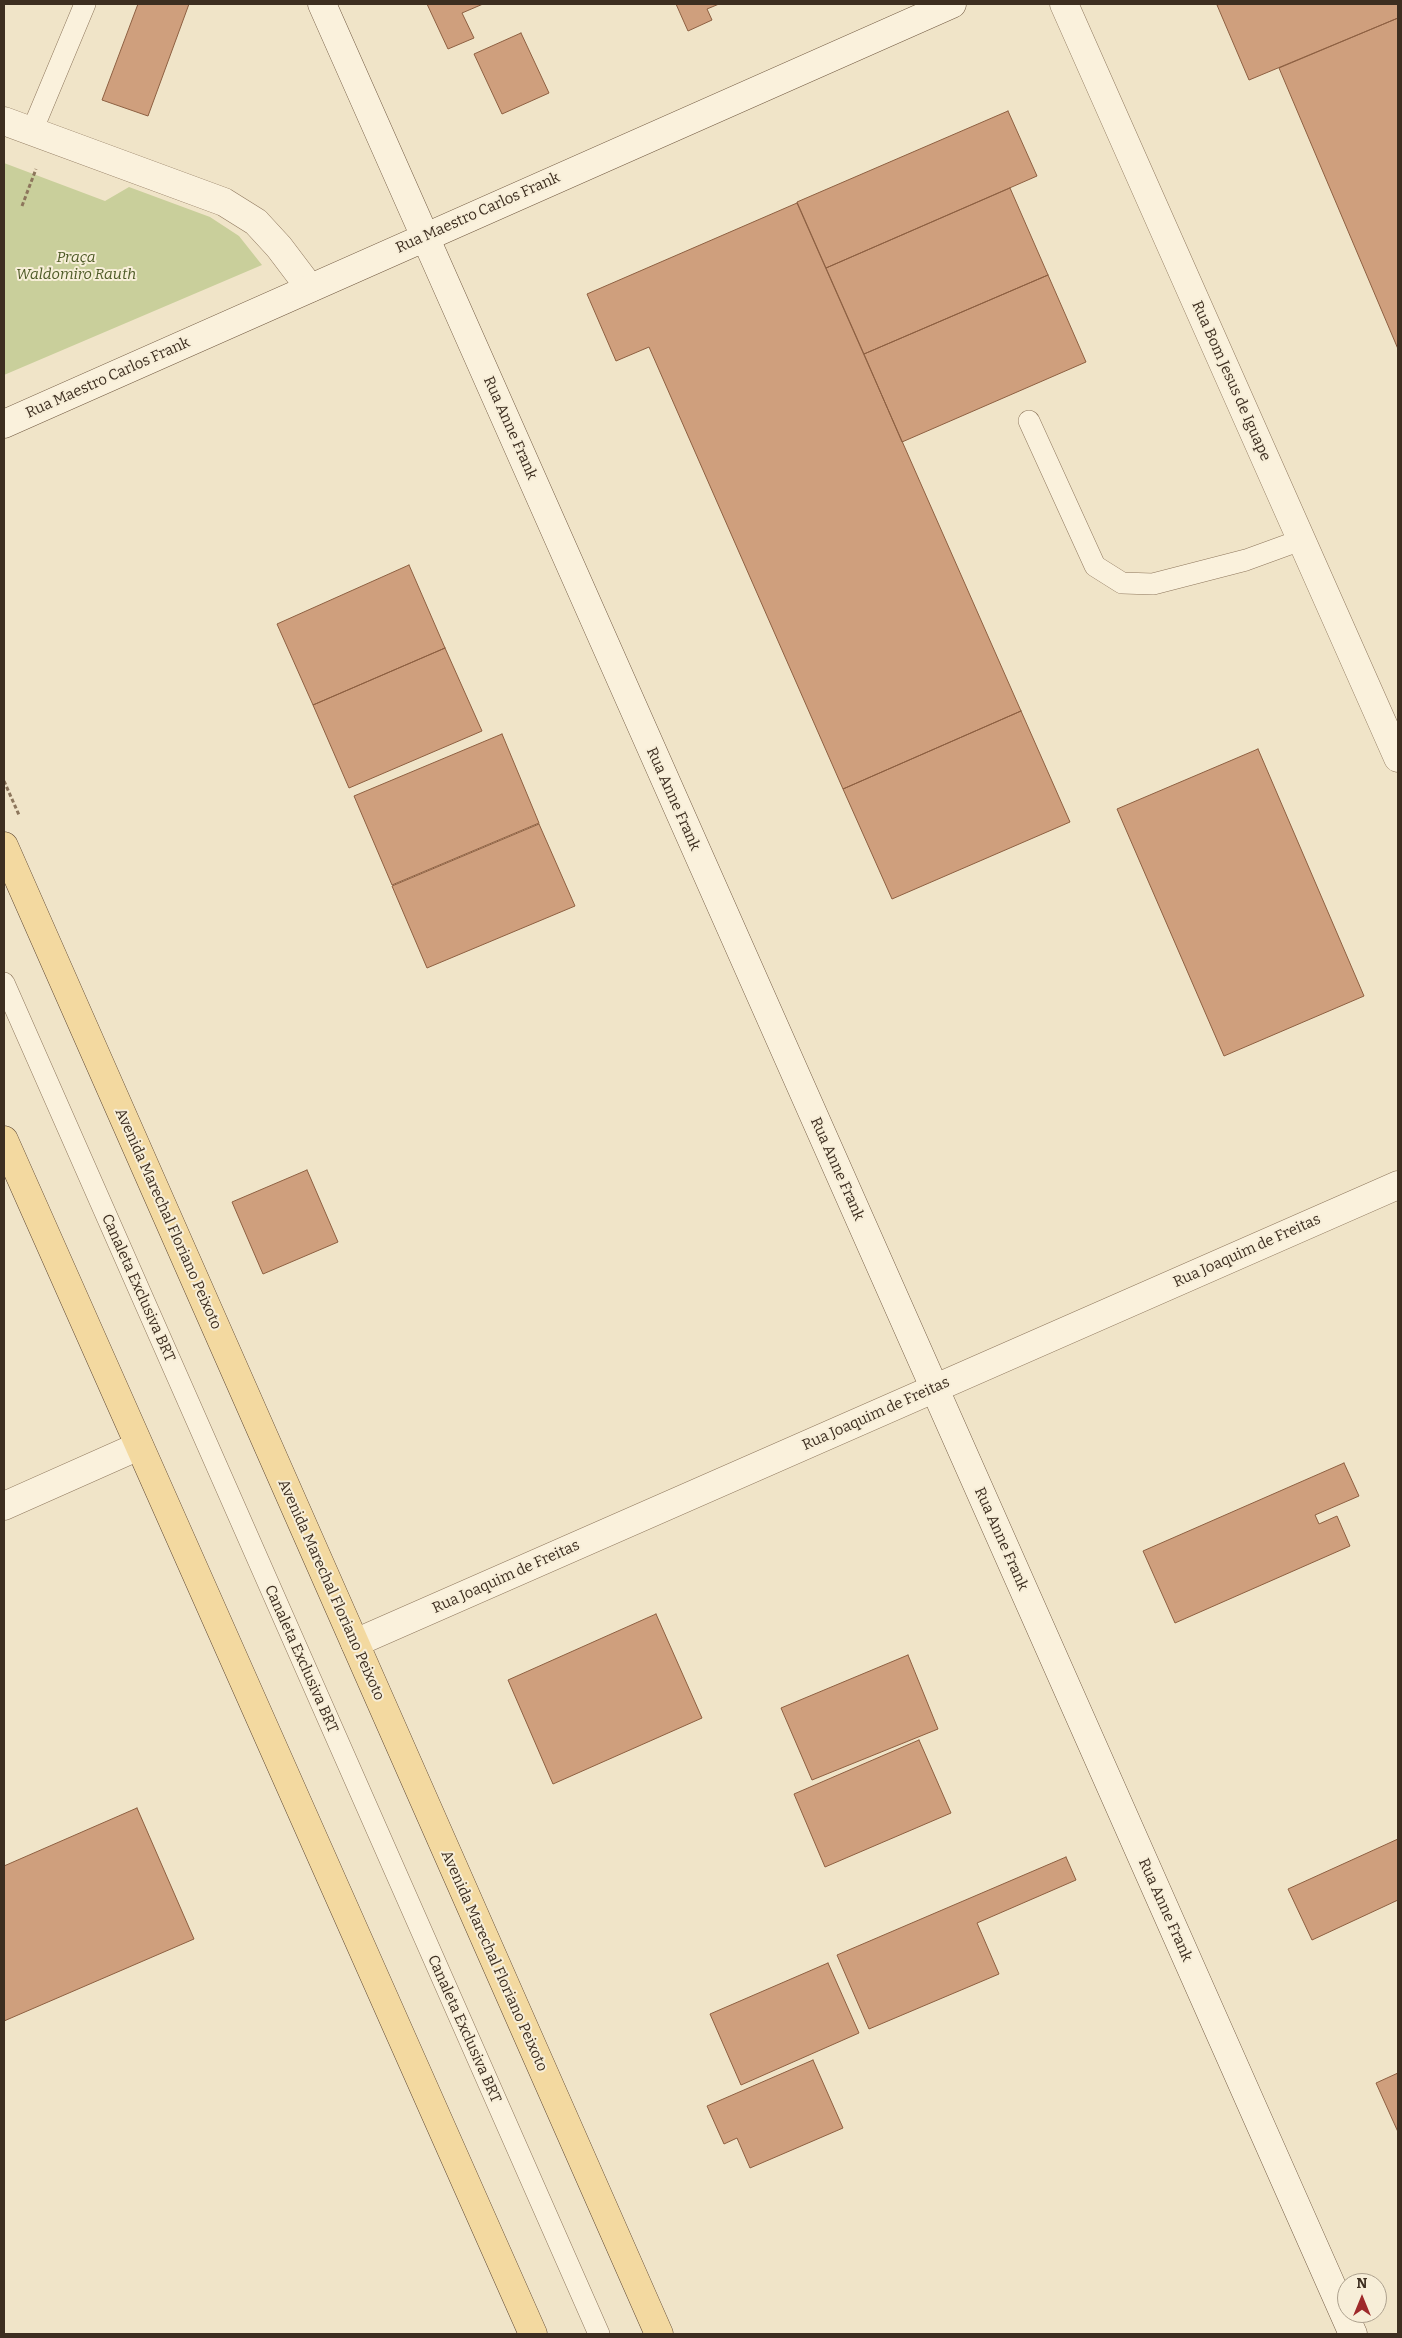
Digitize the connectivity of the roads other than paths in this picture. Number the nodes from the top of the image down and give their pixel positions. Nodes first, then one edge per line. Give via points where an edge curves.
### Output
1 (85, 4) edge
2 (322, 4) edge
3 (952, 4) edge
4 (1064, 4) edge
5 (4, 121) edge
6 (40, 134) junction
7 (425, 236) junction
8 (310, 288) junction
9 (1029, 421) dead end
10 (4, 424) edge
11 (1302, 540) junction
12 (1398, 758) edge
13 (4, 846) edge
14 (4, 983) edge
15 (4, 1140) edge
16 (1398, 1185) edge
17 (934, 1389) junction
18 (139, 1446) junction
19 (4, 1506) edge
20 (354, 1643) junction
21 (533, 2334) edge
22 (598, 2334) edge
23 (659, 2334) edge
24 (1353, 2334) edge

1 - 6 lane
2 - 7 street, Rua Anne Frank
3 - 7 street, Rua Maestro Carlos Frank
4 - 11 street, Rua Bom Jesus de Iguape
5 - 6 street
6 - 8 street via 224,202 256,222
7 - 8 street, Rua Maestro Carlos Frank
7 - 17 street, Rua Anne Frank
8 - 10 street, Rua Maestro Carlos Frank
9 - 11 lane via 1095,566 1122,583 1153,584 1246,560
11 - 12 street, Rua Bom Jesus de Iguape
13 - 20 main road, Avenida Marechal Floriano Peixoto
14 - 22 lane, Canaleta Exclusiva BRT
15 - 18 main road
16 - 17 street, Rua Joaquim de Freitas
17 - 20 street, Rua Joaquim de Freitas
17 - 24 street, Rua Anne Frank
18 - 19 street
18 - 21 main road
20 - 23 main road, Avenida Marechal Floriano Peixoto

